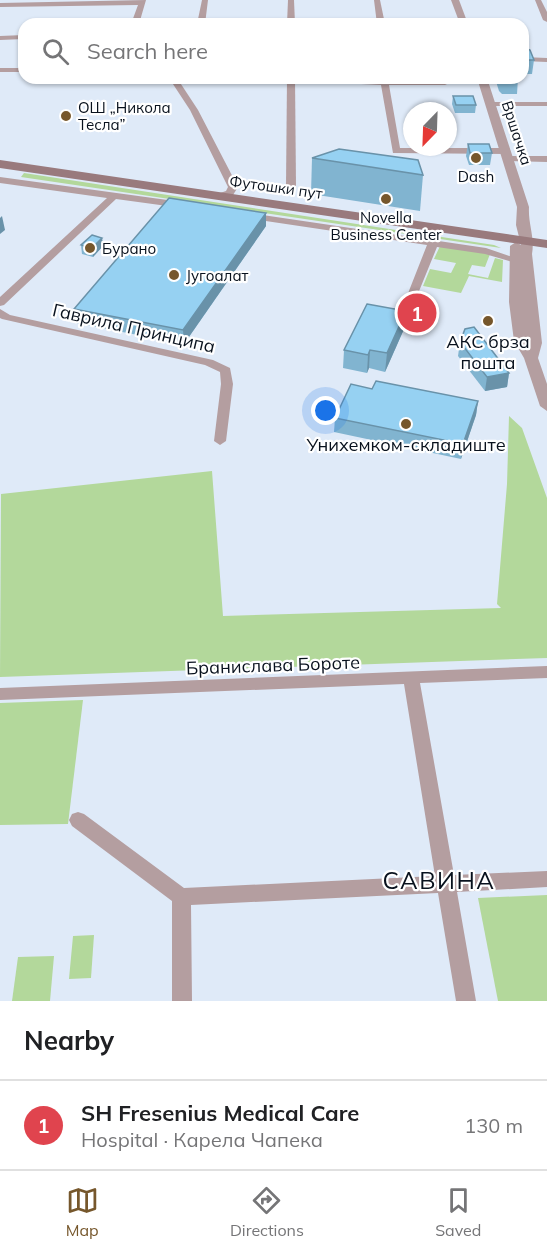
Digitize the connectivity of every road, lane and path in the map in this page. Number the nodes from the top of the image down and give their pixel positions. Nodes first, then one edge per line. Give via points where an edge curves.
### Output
1 (205, 0) edge
2 (291, 0) edge
3 (377, 0) edge
4 (455, 0) edge
5 (538, 0) edge
6 (142, 1) edge
7 (0, 5) edge
8 (137, 18) edge
9 (202, 18) edge
10 (291, 18) edge
11 (380, 18) edge
12 (462, 18) edge
13 (547, 20) edge
14 (0, 38) edge
15 (18, 38) edge
16 (529, 59) edge
17 (547, 60) edge
18 (0, 70) edge
19 (18, 70) edge
20 (177, 84) edge
21 (291, 84) edge
22 (385, 84) edge
23 (484, 84) edge
24 (490, 104) junction
25 (547, 104) edge
26 (506, 155) junction
27 (0, 159) edge
28 (547, 159) edge
29 (0, 164) edge
30 (0, 180) edge
31 (291, 186) dead end
32 (226, 193) junction
33 (115, 195) junction
34 (194, 207) edge
35 (240, 214) edge
36 (547, 237) edge
37 (523, 238) junction
38 (433, 243) junction
39 (547, 244) edge
40 (516, 260) junction
41 (410, 301) dead end
42 (0, 303) edge
43 (0, 312) edge
44 (531, 358) junction
45 (547, 406) edge
46 (220, 441) dead end
47 (547, 672) edge
48 (411, 679) junction
49 (0, 694) edge
50 (78, 820) dead end
51 (547, 879) edge
52 (446, 884) junction
53 (181, 897) junction
54 (182, 1001) edge
55 (466, 1001) edge

1 - 9 street
2 - 10 street
3 - 11 street
4 - 12 street
5 - 13 street
6 - 7 street
6 - 8 street
14 - 15 street
16 - 17 street
18 - 19 street
20 - 32 street via 233,187
21 - 31 street
22 - 26 street via 396,151
23 - 24 street, Вршачка
24 - 25 street
24 - 26 street, Вршачка
26 - 28 street
26 - 37 street, Вршачка via 522,200
27 - 32 main road, Футошки пут
29 - 32 main road, Футошки пут
30 - 33 street
32 - 37 main road, Футошки пут
33 - 34 street
33 - 42 street
35 - 38 street
36 - 37 main road, Футошки пут
37 - 39 main road, Футошки пут
37 - 40 street
37 - 44 street via 535,343
38 - 40 street via 498,253
38 - 41 street
40 - 44 street via 521,341
43 - 46 street, Гаврила Принципа via 6,317 221,367 226,370 227,384
44 - 45 street
47 - 48 street, Бранислава Бороте
48 - 49 street, Бранислава Бороте
48 - 52 street
50 - 53 street
51 - 52 street
52 - 53 street
52 - 55 street
53 - 54 street

